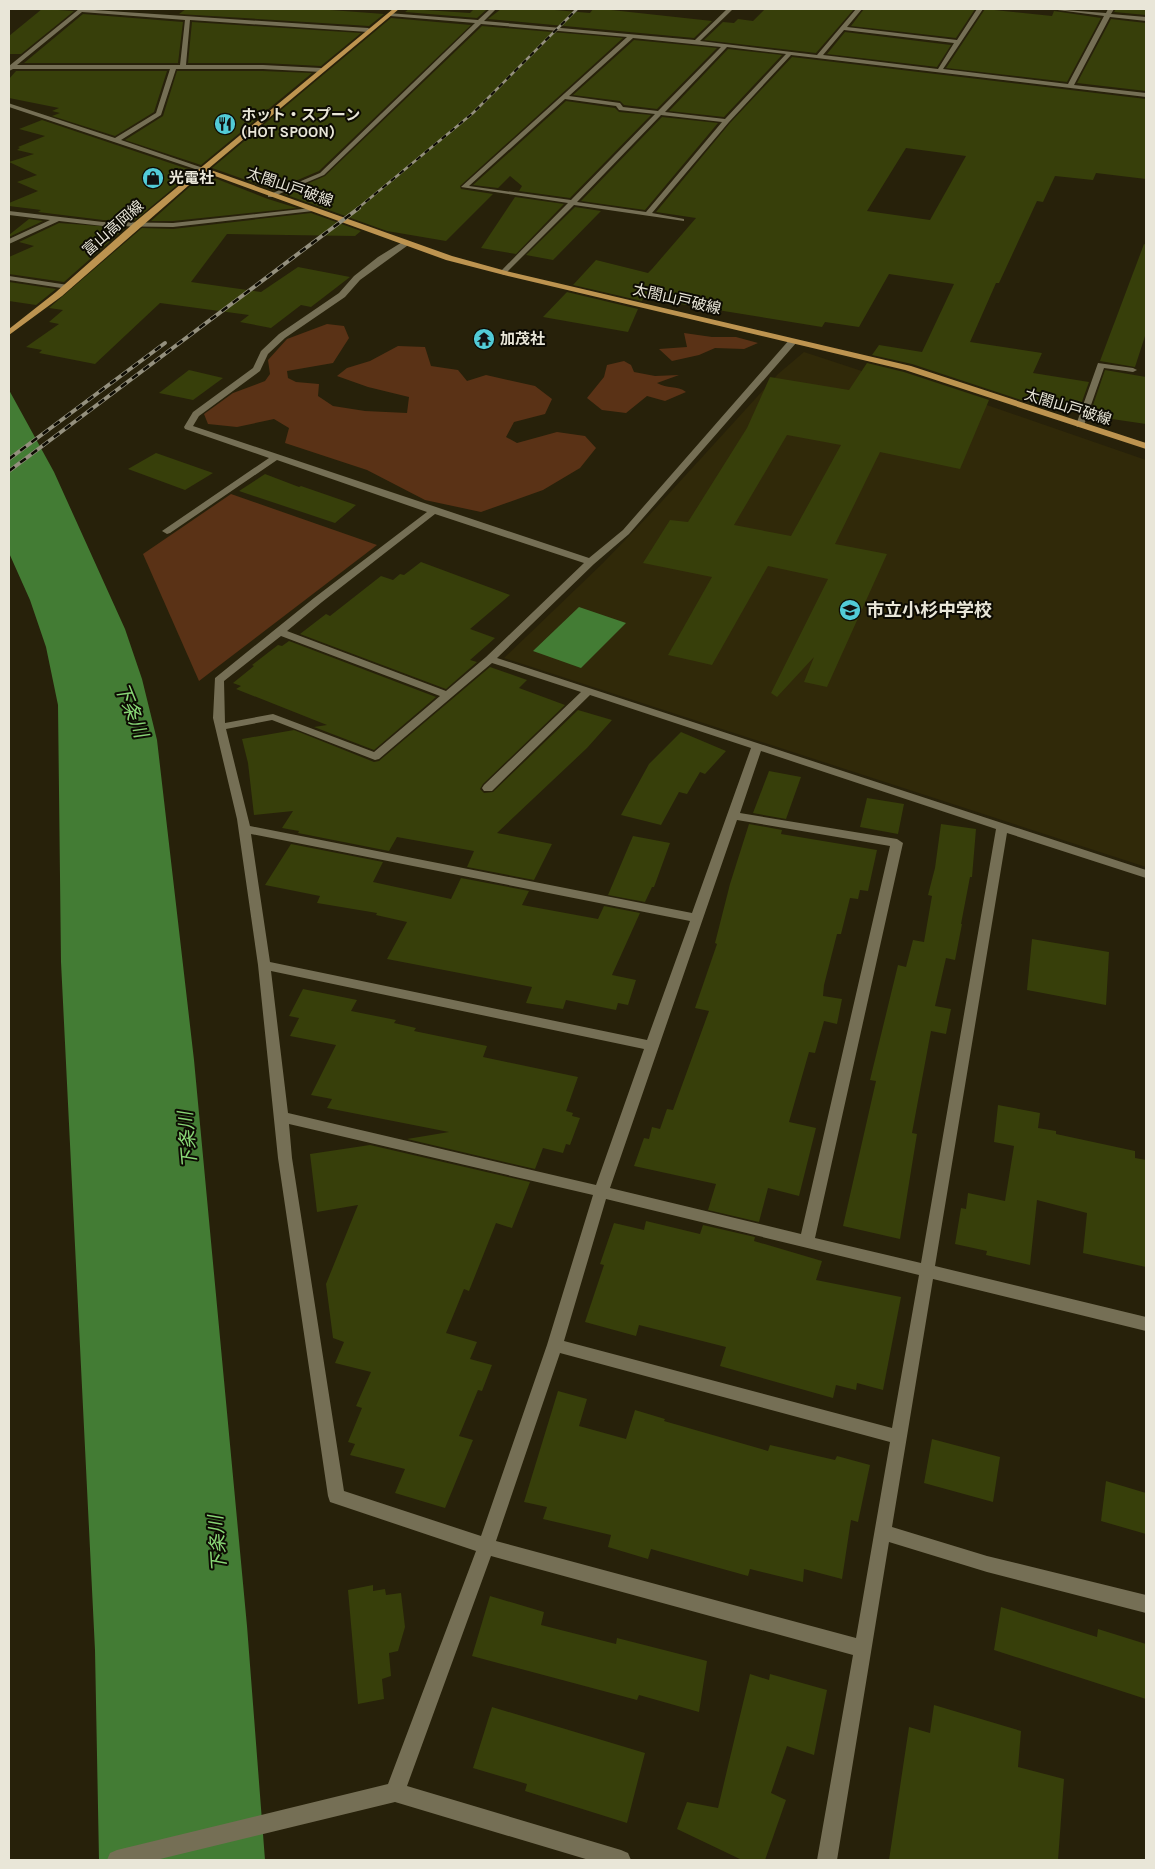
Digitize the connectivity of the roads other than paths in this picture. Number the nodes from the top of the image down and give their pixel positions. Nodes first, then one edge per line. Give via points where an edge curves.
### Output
1 (82, 9) edge
2 (396, 9) edge
3 (493, 9) edge
4 (730, 9) edge
5 (859, 9) edge
6 (980, 9) edge
7 (1053, 9) edge
8 (1110, 12) edge
9 (390, 14) junction
10 (188, 17) junction
11 (1146, 19) edge
12 (480, 21) junction
13 (842, 28) junction
14 (368, 30) junction
15 (632, 36) junction
16 (696, 42) junction
17 (958, 42) junction
18 (725, 46) junction
19 (790, 53) junction
20 (819, 56) junction
21 (183, 67) junction
22 (10, 68) edge
23 (173, 68) junction
24 (321, 70) junction
25 (938, 71) junction
26 (1070, 86) junction
27 (1146, 95) edge
28 (563, 97) junction
29 (9, 105) edge
30 (659, 113) junction
31 (727, 121) junction
32 (117, 140) junction
33 (204, 170) junction
34 (270, 196) junction
35 (572, 203) junction
36 (311, 210) junction
37 (9, 213) edge
38 (647, 215) junction
39 (59, 218) junction
40 (682, 220) dead end
41 (138, 224) junction
42 (9, 242) edge
43 (407, 243) junction
44 (504, 273) junction
45 (9, 278) edge
46 (68, 287) junction
47 (9, 331) edge
48 (793, 341) junction
49 (1133, 370) dead end
50 (1080, 425) junction
51 (1146, 446) edge
52 (276, 457) junction
53 (434, 511) junction
54 (167, 531) dead end
55 (591, 562) junction
56 (280, 632) junction
57 (490, 659) junction
58 (587, 692) junction
59 (448, 695) junction
60 (220, 727) junction
61 (757, 746) junction
62 (488, 788) dead end
63 (732, 815) junction
64 (1002, 828) junction
65 (244, 830) junction
66 (1146, 874) edge
67 (696, 918) junction
68 (264, 966) junction
69 (652, 1046) junction
70 (282, 1117) junction
71 (601, 1192) junction
72 (807, 1242) junction
73 (927, 1271) junction
74 (1146, 1324) edge
75 (555, 1345) junction
76 (899, 1437) junction
77 (882, 1532) junction
78 (486, 1546) junction
79 (1146, 1604) edge
80 (862, 1649) junction
81 (395, 1792) junction
82 (117, 1860) edge
83 (622, 1860) edge
84 (827, 1860) edge

1 - 10 street
1 - 22 street
2 - 9 main road, 富山高岡線
3 - 12 street
4 - 16 street
5 - 13 street
6 - 17 street
7 - 8 street
8 - 11 street
8 - 26 street
9 - 12 street
9 - 14 main road, 富山高岡線
10 - 14 street
10 - 21 street
12 - 15 street
12 - 34 street via 322,174
13 - 17 street
13 - 20 street
14 - 24 main road, 富山高岡線
15 - 16 street
15 - 28 street
16 - 18 street
17 - 25 street
18 - 19 street
18 - 30 street
19 - 20 street
19 - 31 street
20 - 25 street
21 - 23 street
21 - 24 street
22 - 23 street
23 - 32 street via 159,114
24 - 33 main road, 富山高岡線
25 - 26 street
26 - 27 street
28 - 30 street
28 - 35 street via 464,187
29 - 32 street
30 - 31 street
30 - 35 street
31 - 38 street
32 - 33 street
33 - 34 main road, 太閤山戸破線
33 - 41 main road, 富山高岡線
34 - 36 main road, 太閤山戸破線
35 - 38 street
35 - 44 street
36 - 41 street via 173,225
36 - 43 main road, 太閤山戸破線
37 - 39 street
38 - 40 street
39 - 41 street via 103,224
39 - 42 street
41 - 46 main road, 富山高岡線
43 - 44 main road, 太閤山戸破線
43 - 52 street via 380,259 342,295 282,336 264,353 257,369 196,414 188,427
44 - 48 main road, 太閤山戸破線
45 - 46 street
46 - 47 main road, 富山高岡線
48 - 50 main road, 太閤山戸破線 via 908,368
48 - 55 street via 626,532
49 - 50 street via 1101,365
50 - 51 main road, 太閤山戸破線
52 - 53 street
52 - 54 street
53 - 55 street
53 - 56 street
55 - 57 street
56 - 59 street
56 - 60 street via 219,680
57 - 58 street
57 - 59 street
58 - 61 street
58 - 62 street
59 - 60 street via 375,757 273,717
60 - 65 street
61 - 63 street
61 - 64 street
63 - 67 street
63 - 72 street via 897,843
64 - 66 street
64 - 73 street
65 - 67 street
65 - 68 street
67 - 69 street
68 - 69 street
68 - 70 street
69 - 71 street
70 - 71 street
70 - 78 street via 285,1158 336,1496
71 - 72 street
71 - 75 street
72 - 73 street
73 - 74 street
73 - 76 street
75 - 76 street
75 - 78 street
76 - 77 street
77 - 79 street via 987,1564
77 - 80 street
78 - 80 street
78 - 81 street
80 - 84 street
81 - 82 street
81 - 83 street

